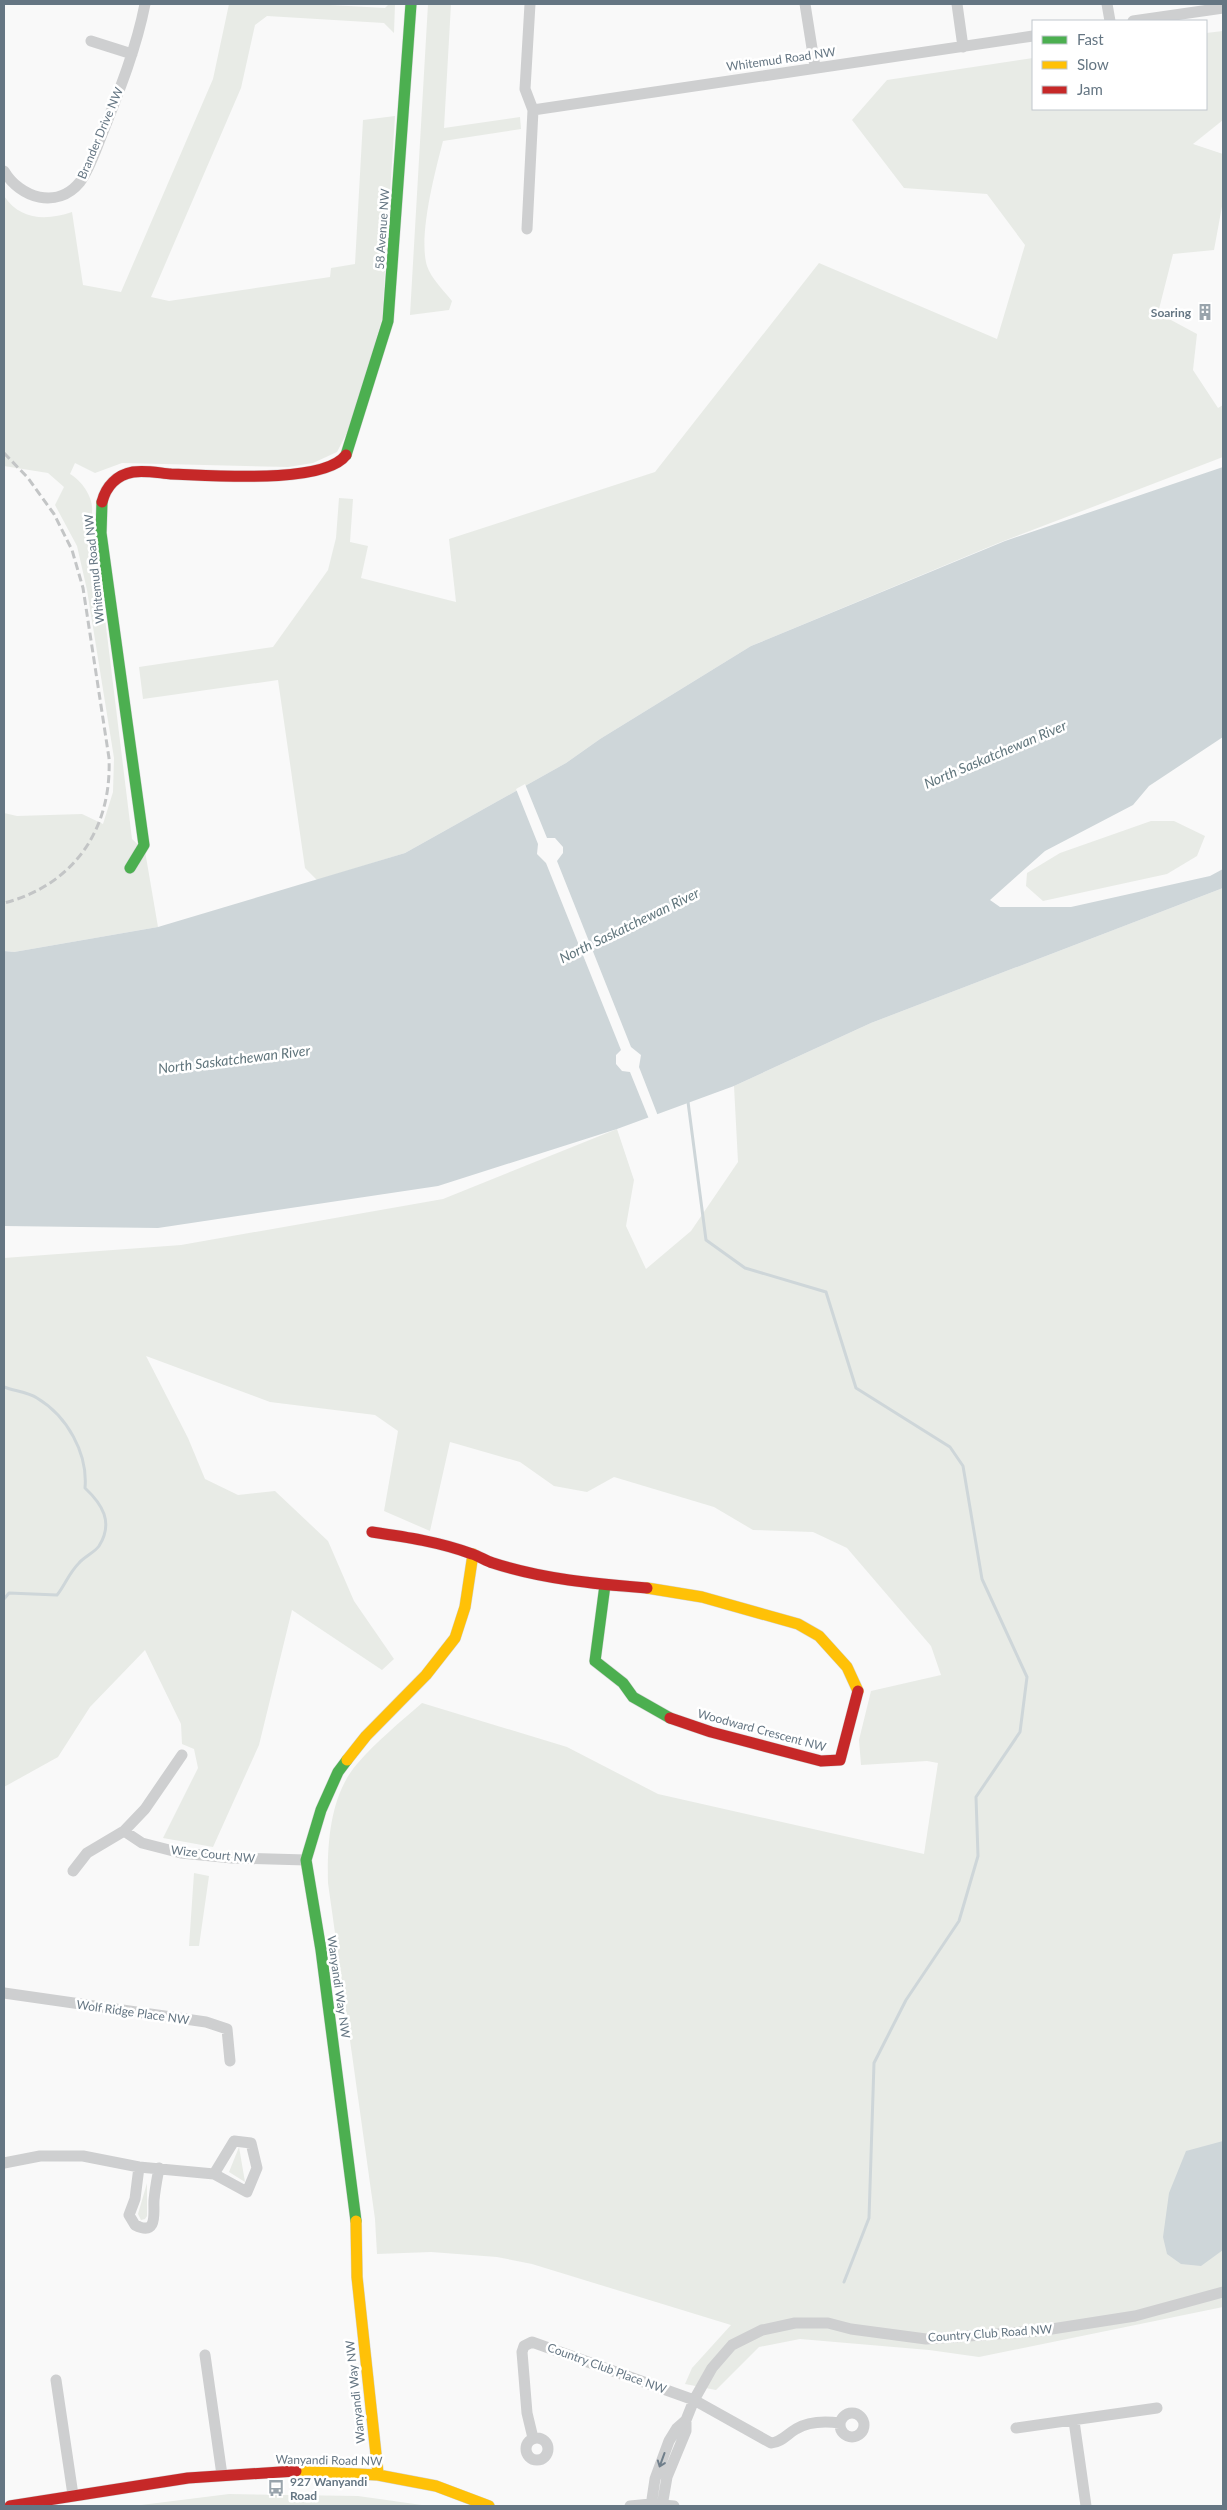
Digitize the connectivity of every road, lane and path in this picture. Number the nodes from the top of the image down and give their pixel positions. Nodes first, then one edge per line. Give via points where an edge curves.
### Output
1 (145, 4) edge
2 (411, 4) edge
3 (530, 4) edge
4 (806, 4) edge
5 (957, 4) edge
6 (1107, 4) edge
7 (1223, 8) edge
8 (1110, 20) edge
9 (1140, 20) edge
10 (1032, 36) edge
11 (91, 41) dead end
12 (964, 47) junction
13 (132, 54) junction
14 (815, 67) junction
15 (533, 110) junction
16 (4, 172) edge
17 (527, 229) dead end
18 (349, 452) joint
19 (130, 868) dead end
20 (372, 1532) dead end
21 (473, 1554) junction
22 (606, 1585) junction
23 (182, 1755) dead end
24 (124, 1832) junction
25 (306, 1860) junction
26 (73, 1871) dead end
27 (5, 1994) edge
28 (230, 2061) dead end
29 (4, 2163) edge
30 (139, 2167) junction
31 (159, 2168) junction
32 (214, 2174) junction
33 (1223, 2292) edge
34 (205, 2355) dead end
35 (56, 2380) dead end
36 (694, 2400) junction
37 (1157, 2408) dead end
38 (1074, 2421) junction
39 (840, 2423) dead end
40 (1016, 2428) dead end
41 (533, 2438) dead end
42 (378, 2474) junction
43 (222, 2475) junction
44 (73, 2495) junction
45 (656, 2505) edge
46 (10, 2506) edge
47 (489, 2506) edge
48 (630, 2506) edge
49 (674, 2506) edge
50 (1086, 2506) edge

1 - 13 street, Brander Drive NW
2 - 18 street, 58 Avenue NW via 388,321
3 - 15 street via 525,88
4 - 14 street
5 - 12 street
6 - 8 street
7 - 9 street
10 - 12 street, Whitemud Road NW
11 - 13 street
12 - 14 street, Whitemud Road NW
13 - 16 street, Brander Drive NW via 98,145 75,187 54,198 37,198 15,186
14 - 15 street, Whitemud Road NW
15 - 17 street
18 - 19 street, Whitemud Road NW via 341,463 315,472 285,475 134,472 117,477 106,487 101,523 144,845
20 - 21 street, Woodward Crescent NW via 422,1539
21 - 22 street, Woodward Crescent NW via 492,1563 544,1576
21 - 25 street, Wanyandi Way NW via 465,1607 455,1638 426,1675 366,1736 338,1772 321,1810
22 - 22 street, Woodward Crescent NW via 660,1589 702,1597 798,1624 819,1636 847,1667 858,1692 840,1760 821,1760 710,1732 666,1717 633,1697 623,1683 595,1661
23 - 24 street via 145,1809
24 - 25 street, Wize Court NW via 142,1843 181,1853
24 - 26 street via 87,1853
25 - 42 street, Wanyandi Way NW via 321,1950 357,2230 357,2277
27 - 28 street, Wolf Ridge Place NW via 206,2022 227,2029
29 - 30 street via 40,2156 69,2155
30 - 31 street
30 - 31 street via 135,2199 129,2215 135,2226 143,2228 152,2224 156,2216 154,2200
31 - 32 street
32 - 32 street via 247,2192 257,2168 251,2143 234,2141
33 - 36 street, Country Club Road NW via 1135,2316 1040,2331 936,2338 851,2329 828,2323 795,2323 762,2330 732,2345 712,2368
34 - 43 street
35 - 44 street
36 - 39 street via 771,2443 807,2424
36 - 41 street, Country Club Place NW via 532,2342 524,2346 522,2352 527,2413
36 - 45 street, Country Club Road NW via 686,2420 686,2431
37 - 38 street
38 - 40 street
38 - 50 street
42 - 43 street, Wanyandi Road NW via 279,2471
42 - 47 street, Wanyandi Road NW via 451,2490
43 - 44 street, Wanyandi Road NW
44 - 46 street, Wanyandi Road NW
45 - 48 street
45 - 49 street

